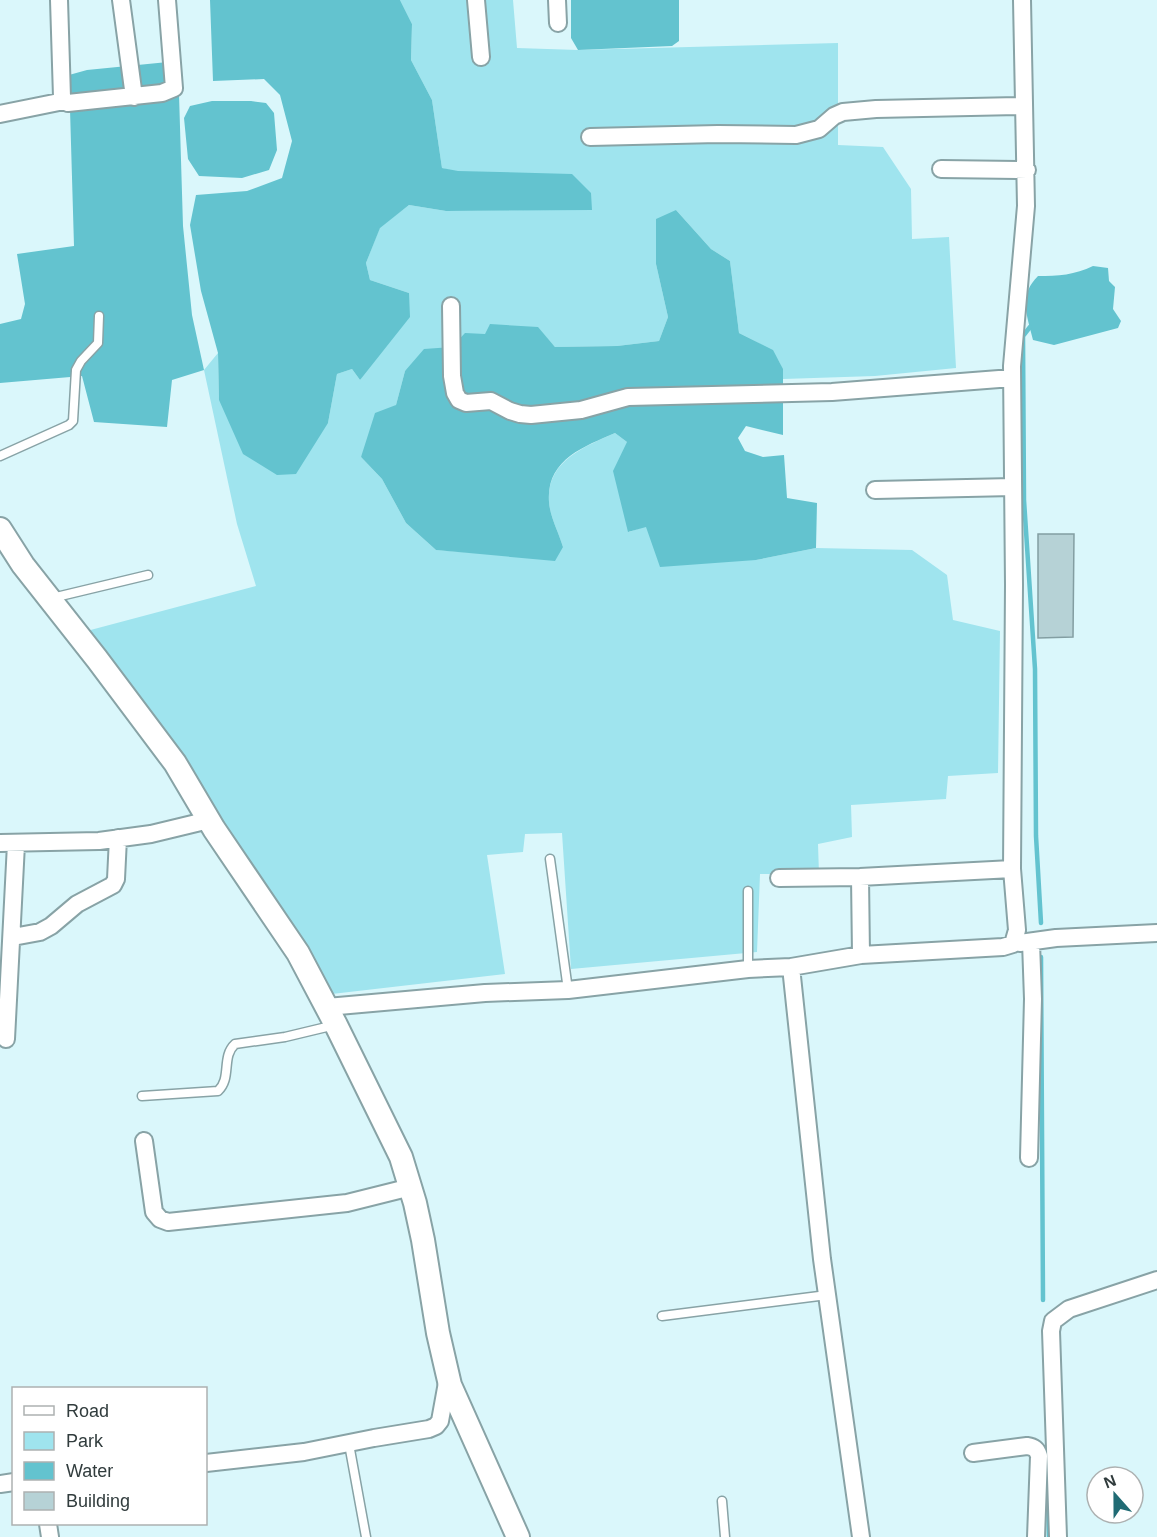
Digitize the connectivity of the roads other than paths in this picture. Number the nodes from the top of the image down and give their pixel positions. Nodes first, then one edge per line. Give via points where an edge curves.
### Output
1 (59, 0) edge
2 (121, 0) edge
3 (167, 0) edge
4 (476, 0) edge
5 (557, 0) edge
6 (1022, 0) edge
7 (558, 23) dead end
8 (481, 57) dead end
9 (134, 97) junction
10 (64, 101) junction
11 (1024, 106) junction
12 (0, 114) edge
13 (590, 138) dead end
14 (941, 170) dead end
15 (1027, 170) junction
16 (452, 306) dead end
17 (99, 316) dead end
18 (1012, 378) junction
19 (0, 456) edge
20 (1013, 487) junction
21 (875, 490) dead end
22 (0, 529) edge
23 (148, 575) dead end
24 (49, 598) junction
25 (209, 820) junction
26 (118, 838) junction
27 (8, 844) edge
28 (550, 858) dead end
29 (1012, 869) junction
30 (860, 877) junction
31 (779, 878) dead end
32 (748, 891) dead end
33 (1157, 933) edge
34 (13, 937) junction
35 (1031, 942) junction
36 (1013, 944) junction
37 (861, 955) junction
38 (791, 967) junction
39 (748, 969) junction
40 (568, 990) junction
41 (332, 1016) junction
42 (6, 1039) dead end
43 (142, 1096) dead end
44 (144, 1141) dead end
45 (1029, 1158) dead end
46 (411, 1187) junction
47 (1157, 1280) edge
48 (827, 1295) junction
49 (662, 1316) dead end
50 (448, 1376) junction
51 (349, 1444) junction
52 (973, 1453) dead end
53 (207, 1463) edge
54 (722, 1502) dead end
55 (366, 1537) edge
56 (518, 1537) edge
57 (724, 1537) edge
58 (861, 1537) edge
59 (1036, 1537) edge
60 (1058, 1537) edge

1 - 10 street
2 - 9 street
3 - 9 street via 174,88
4 - 8 street
5 - 7 street
6 - 11 street
9 - 10 street
10 - 12 street
11 - 13 street via 843,112 819,129 796,135
11 - 15 street
14 - 15 street
15 - 18 street
16 - 18 street via 452,376 459,400 491,401 520,414 580,410 628,397 832,392
17 - 19 lane via 98,343 76,370 73,421
18 - 20 street
20 - 21 street
20 - 29 street
22 - 24 street
23 - 24 lane
24 - 25 street via 175,763
25 - 26 street
25 - 41 street via 298,953
26 - 27 street
26 - 34 street via 117,879 113,885 77,904 40,932
27 - 34 street
28 - 40 lane
29 - 30 street
29 - 36 street via 1017,930
30 - 31 street
30 - 37 street
32 - 39 lane
33 - 35 street
34 - 42 street
35 - 36 street
35 - 45 street
36 - 37 street
37 - 38 street
38 - 39 street
38 - 48 street
39 - 40 street
40 - 41 street via 485,993
41 - 43 lane via 285,1037 235,1044 230,1049 225,1080 218,1091
41 - 46 street via 401,1157
44 - 46 street via 154,1212 168,1222 347,1203
46 - 50 street
47 - 60 street via 1069,1309 1053,1321
48 - 49 lane
48 - 58 street
50 - 51 street via 436,1426
50 - 56 street
51 - 53 street
51 - 55 lane
52 - 59 street via 1027,1446 1038,1451
54 - 57 lane

